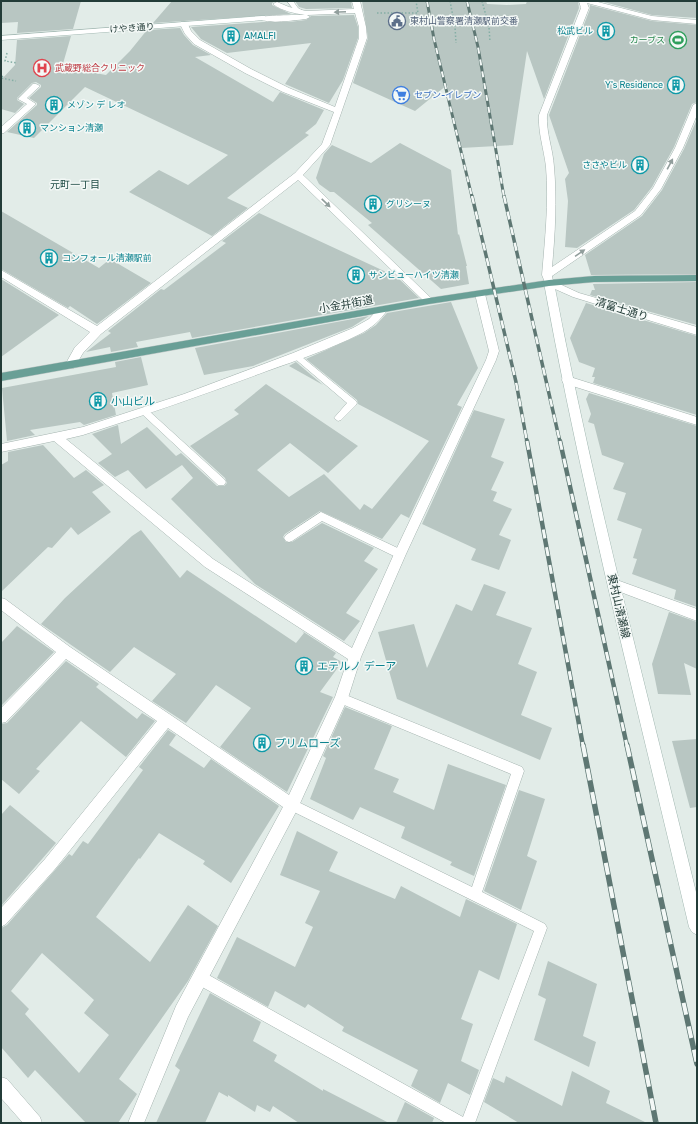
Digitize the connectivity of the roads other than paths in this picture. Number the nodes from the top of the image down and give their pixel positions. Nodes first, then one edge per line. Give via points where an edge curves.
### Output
1 (290, 1) edge
2 (356, 1) edge
3 (584, 1) edge
4 (277, 2) edge
5 (358, 11) junction
6 (302, 12) junction
7 (323, 13) junction
8 (262, 18) junction
9 (697, 22) edge
10 (184, 24) junction
11 (1, 38) edge
12 (36, 86) dead end
13 (697, 105) edge
14 (339, 111) junction
15 (1, 131) edge
16 (298, 175) junction
17 (1, 273) edge
18 (697, 278) edge
19 (548, 279) junction
20 (480, 294) junction
21 (429, 301) junction
22 (382, 310) junction
23 (97, 331) junction
24 (697, 331) edge
25 (297, 356) junction
26 (70, 365) junction
27 (1, 377) edge
28 (568, 380) junction
29 (145, 412) junction
30 (338, 418) dead end
31 (697, 421) edge
32 (56, 437) junction
33 (1, 448) edge
34 (221, 482) dead end
35 (289, 538) dead end
36 (400, 554) junction
37 (614, 584) junction
38 (1, 603) edge
39 (697, 615) edge
40 (65, 651) junction
41 (355, 657) junction
42 (341, 698) junction
43 (1, 717) edge
44 (166, 720) junction
45 (292, 805) junction
46 (475, 895) junction
47 (1, 919) edge
48 (697, 927) edge
49 (200, 978) junction
50 (1, 1085) edge
51 (34, 1123) edge
52 (136, 1123) edge
53 (460, 1123) edge
54 (468, 1123) edge

1 - 4 lane
1 - 6 lane
2 - 5 street
3 - 9 street via 652,18
3 - 19 street, 東村山清瀬線 via 585,8 542,115 552,195
4 - 6 street via 288,9
4 - 8 street via 276,10
5 -> 7 street
5 - 14 street via 362,20 363,38
6 - 7 street
7 - 8 street, けやき通り via 302,18
8 - 10 street, けやき通り
10 - 11 street, けやき通り
10 - 14 street via 197,42 248,71 286,90
12 - 15 street via 22,99 32,104
19 -> 13 street via 638,213 657,189 679,148
14 - 16 street via 326,145
16 -> 21 street
16 - 23 street
17 - 23 street
18 - 19 main road, 小金井街道
19 - 20 main road, 小金井街道
19 - 24 street, 清富士通り via 576,295
19 - 28 street, 東村山清瀬線
20 - 21 main road, 小金井街道
20 - 36 street via 494,351
21 - 22 main road, 小金井街道
22 - 25 street via 357,331
22 - 26 main road, 小金井街道
23 - 26 street via 79,350
25 - 29 street
25 - 30 lane via 353,403
26 - 27 main road, 小金井街道
28 - 31 street
28 - 37 street, 東村山清瀬線
29 - 32 street
29 - 34 lane
32 - 33 street
32 - 41 street via 209,563
35 - 36 lane via 321,516
36 - 41 street
37 - 39 street
37 - 48 street, 東村山清瀬線
38 - 40 street
40 - 43 street
40 - 44 street
41 - 42 street
42 - 45 street
42 - 46 lane via 518,771
44 - 45 street
44 - 47 street via 50,864
45 - 46 lane
45 - 49 street
46 - 54 lane via 542,928
49 - 52 street via 182,1012
49 - 53 lane
50 - 51 street

